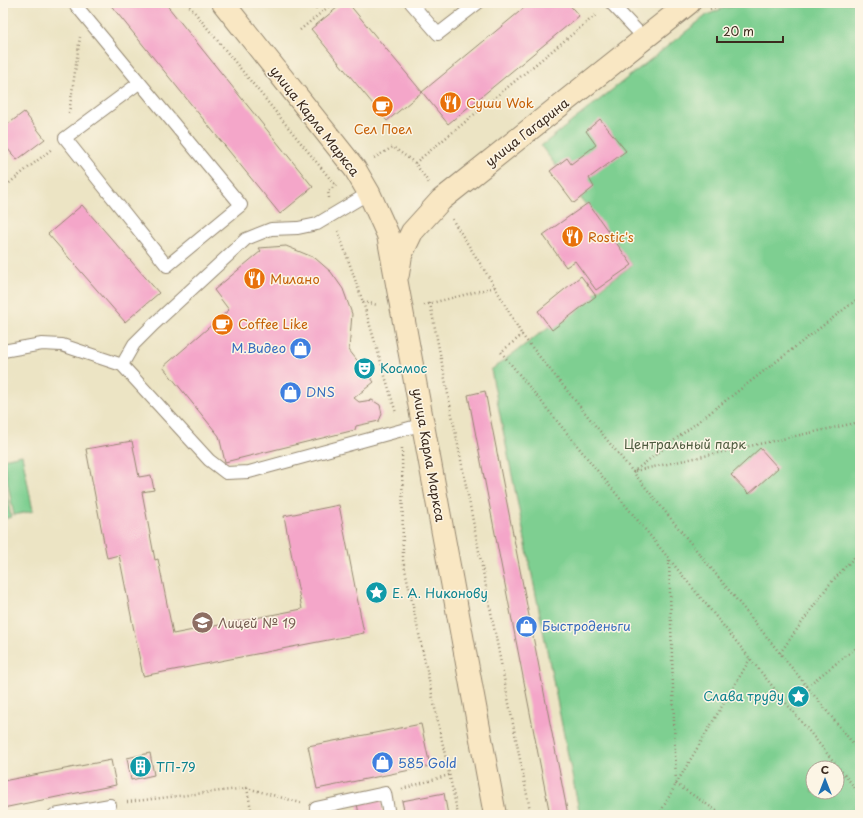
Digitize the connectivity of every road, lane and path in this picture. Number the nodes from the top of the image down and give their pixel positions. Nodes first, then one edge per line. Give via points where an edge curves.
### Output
1 (74, 3) edge
2 (187, 3) edge
3 (223, 3) edge
4 (332, 3) edge
5 (411, 3) edge
6 (478, 3) edge
7 (611, 3) edge
8 (689, 3) edge
9 (599, 13) dead end
10 (83, 14) junction
11 (300, 30) dead end
12 (645, 39) junction
13 (139, 83) junction
14 (65, 138) junction
15 (415, 163) dead end
16 (336, 186) dead end
17 (3, 188) edge
18 (368, 193) junction
19 (397, 283) junction
20 (495, 287) dead end
21 (860, 297) edge
22 (363, 302) dead end
23 (430, 303) junction
24 (402, 310) junction
25 (3, 351) edge
26 (122, 364) junction
27 (860, 422) edge
28 (424, 424) junction
29 (633, 472) junction
30 (860, 551) edge
31 (669, 559) junction
32 (860, 645) edge
33 (780, 653) junction
34 (750, 659) junction
35 (807, 686) junction
36 (860, 752) edge
37 (450, 775) dead end
38 (676, 784) junction
39 (247, 788) junction
40 (385, 794) junction
41 (860, 794) edge
42 (110, 804) joint
43 (316, 808) joint
44 (54, 815) edge
45 (252, 815) edge
46 (389, 815) edge
47 (495, 815) edge
48 (531, 815) edge
49 (659, 815) edge
50 (723, 815) edge

1 - 10 lane
2 - 16 path
3 - 18 main road, улица Карла Маркса via 355,169
4 - 11 path
5 - 6 lane via 438,34
7 - 12 lane
8 - 12 main road, улица Гагарина
9 - 15 path
10 - 13 lane
10 - 14 path
12 - 19 main road, улица Гагарина via 441,200 412,232 401,255
13 - 14 lane
13 - 14 lane via 241,206 167,266
14 - 17 path
18 - 19 main road, улица Карла Маркса via 388,235
18 - 26 lane via 318,224 271,229 246,239 134,344
19 - 24 main road, улица Карла Маркса
20 - 23 path
21 - 29 path
22 - 24 path
23 - 24 path
23 - 48 path
24 - 28 main road, улица Карла Маркса
25 - 26 lane via 42,344 62,345
26 - 28 lane via 209,460 226,473 250,472
27 - 29 path
28 - 47 main road, улица Карла Маркса
29 - 31 path via 522,335 501,352
29 - 33 path
30 - 33 path via 828,586
31 - 34 path
31 - 38 path
32 - 35 path
33 - 35 path
34 - 38 path
34 - 41 path
35 - 36 path
37 - 40 path
38 - 49 path
38 - 50 path
39 - 42 path
39 - 43 path
39 - 45 path
40 - 43 lane
40 - 46 lane
42 - 44 lane

